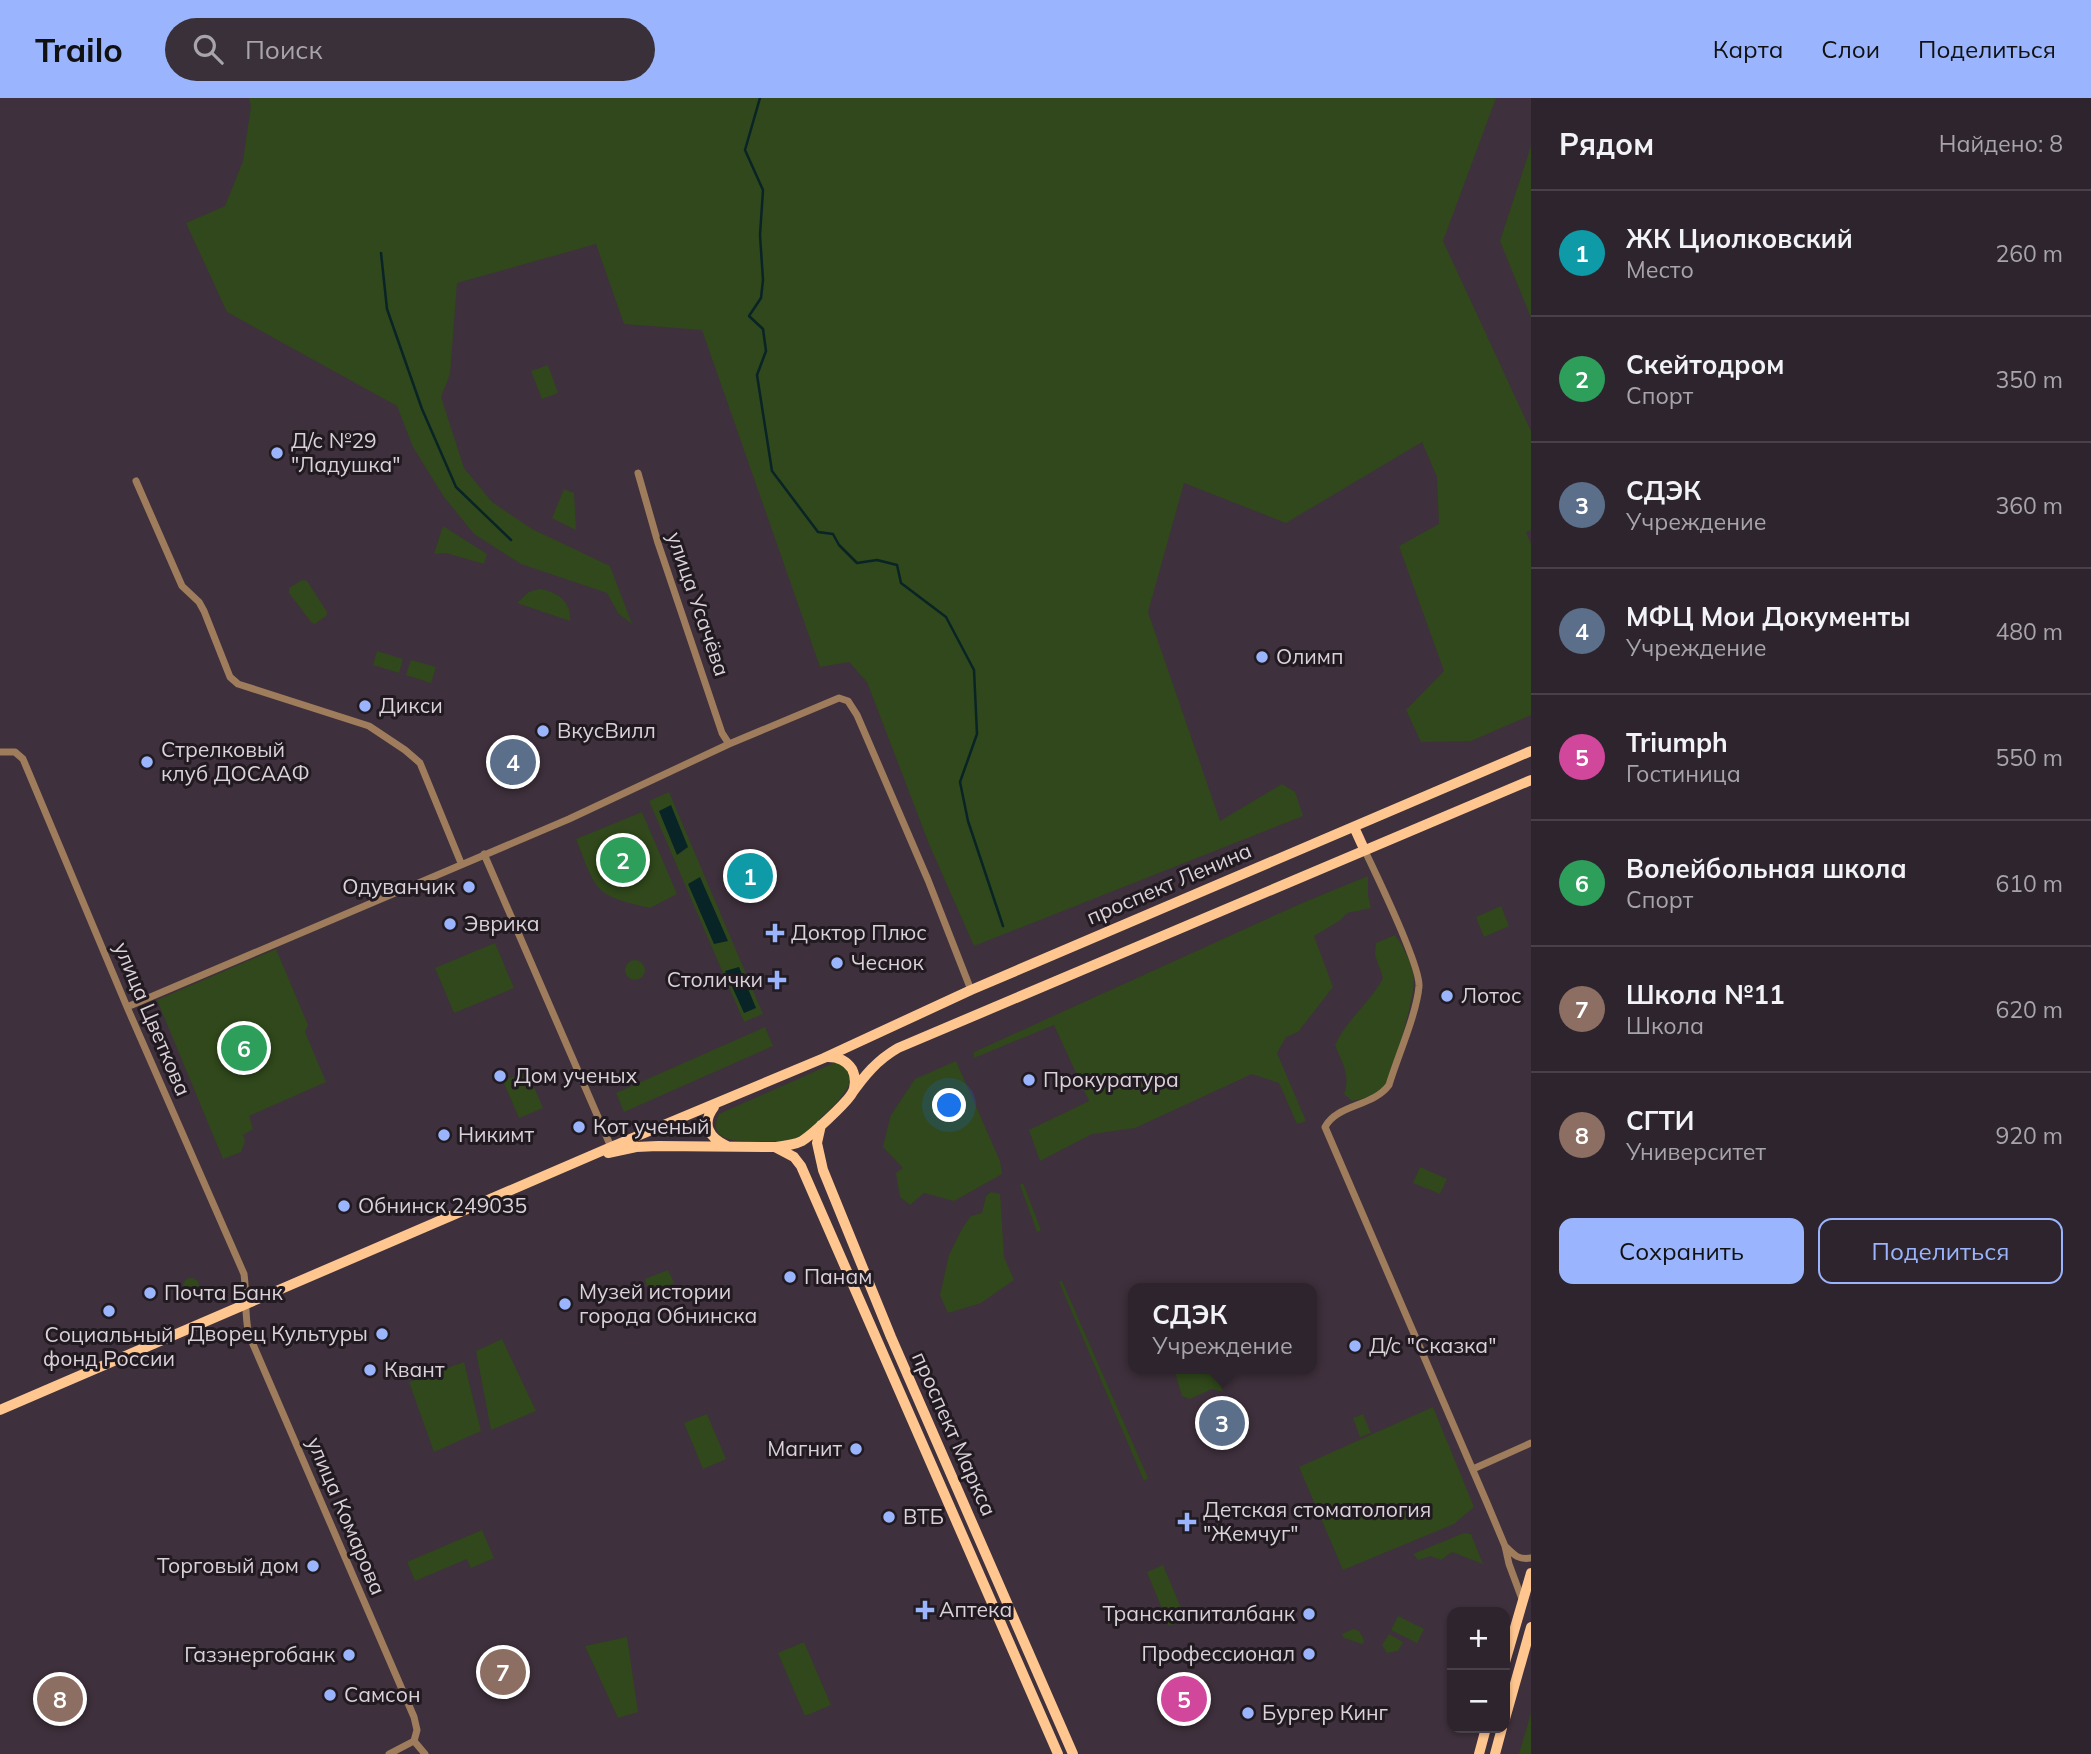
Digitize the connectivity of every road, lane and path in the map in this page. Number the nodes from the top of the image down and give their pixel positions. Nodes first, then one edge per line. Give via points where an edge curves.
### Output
1 (638, 473) dead end
2 (136, 481) dead end
3 (729, 744) junction
4 (1531, 751) edge
5 (0, 752) edge
6 (1531, 780) edge
7 (1354, 827) junction
8 (1364, 849) junction
9 (484, 854) junction
10 (461, 863) junction
11 (971, 990) junction
12 (127, 1007) junction
13 (824, 1058) junction
14 (850, 1096) junction
15 (716, 1104) junction
16 (821, 1125) junction
17 (611, 1147) junction
18 (731, 1147) junction
19 (775, 1147) junction
20 (597, 1154) junction
21 (823, 1170) junction
22 (805, 1176) junction
23 (246, 1304) junction
24 (0, 1410) edge
25 (1531, 1443) edge
26 (1473, 1469) junction
27 (1505, 1546) junction
28 (1531, 1558) edge
29 (1531, 1573) edge
30 (1522, 1599) junction
31 (1531, 1627) edge
32 (1510, 1643) edge
33 (1510, 1701) edge
34 (1485, 1733) edge
35 (1501, 1733) edge
36 (414, 1741) junction
37 (389, 1754) edge
38 (425, 1754) edge
39 (1058, 1754) edge
40 (1073, 1754) edge
41 (1479, 1754) edge
42 (1495, 1754) edge

1 - 3 street, улица Усачёва
2 - 10 street via 182,586 204,611 230,677 238,684 369,726 405,750 420,763
3 - 9 street
3 - 11 street via 839,698 848,701 876,755
4 - 7 main road, проспект Ленина
5 - 12 street, улица Цветкова via 15,752 23,760
6 - 8 main road
7 - 8 main road
7 - 11 main road, проспект Ленина
8 - 14 main road via 898,1048 872,1068
8 - 26 street via 1419,983 1389,1086 1382,1094 1330,1117 1325,1127
9 - 10 street
9 - 17 street
10 - 12 street
11 - 13 main road, проспект Ленина
12 - 23 street, улица Цветкова via 244,1274
13 - 14 main road via 843,1060 851,1068 855,1080
13 - 15 main road, проспект Ленина
14 - 16 main road
15 - 17 main road
15 - 18 main road via 709,1114 709,1133
16 - 19 main road via 803,1140
16 - 21 main road, проспект Маркса via 817,1143
17 - 20 main road
18 - 19 main road
18 - 20 main road via 636,1147
19 - 22 main road, проспект Маркса via 794,1157
20 - 23 main road
21 - 22 main road
21 - 40 main road, проспект Маркса
22 - 39 main road, проспект Маркса
23 - 24 main road
23 - 36 street, улица Комарова via 249,1335 414,1717
25 - 26 street
26 - 27 street
27 - 28 street via 1515,1556
27 - 30 street
29 - 30 main road
30 - 32 main road
31 - 33 main road
34 - 41 main road
35 - 42 main road
36 - 37 street
36 - 38 street

